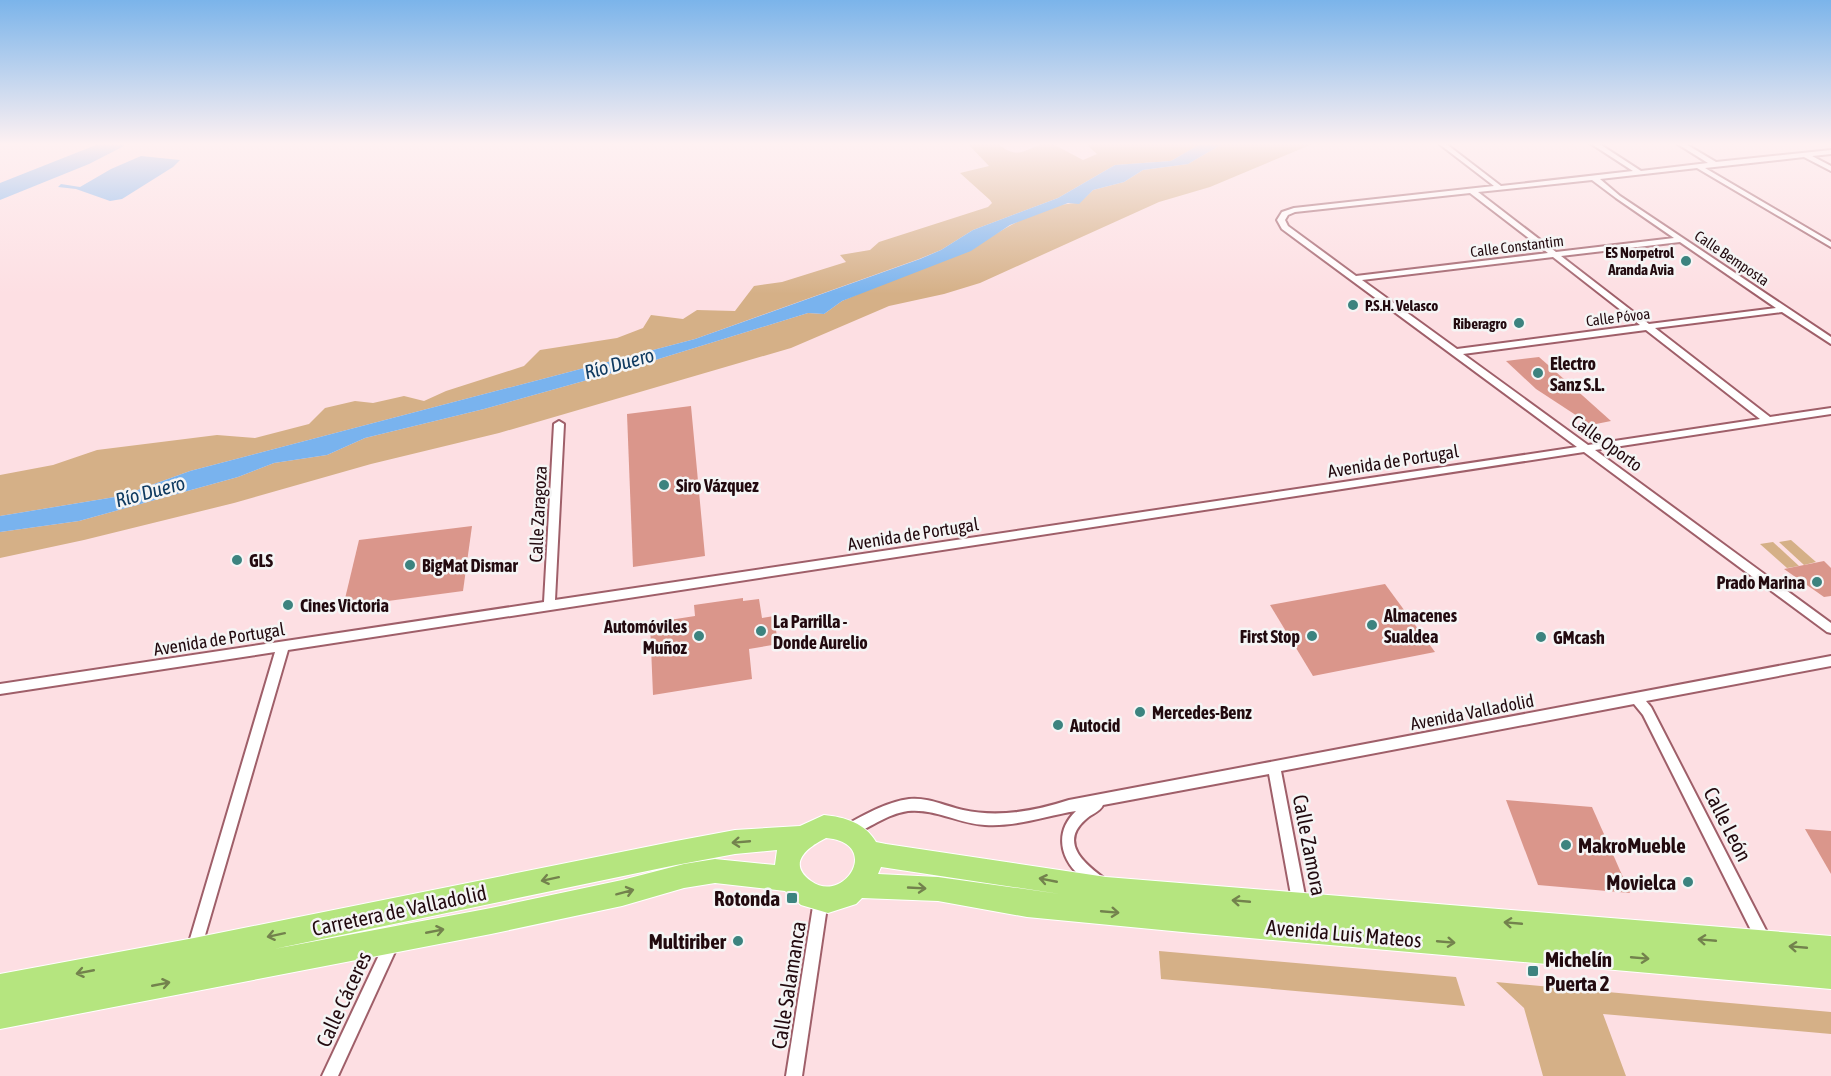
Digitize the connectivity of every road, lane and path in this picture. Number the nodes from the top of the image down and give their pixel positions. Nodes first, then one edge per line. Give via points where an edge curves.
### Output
1 (1451, 193) edge
2 (1475, 193) edge
3 (1607, 193) edge
4 (1613, 193) edge
5 (1744, 193) edge
6 (1618, 197) junction
7 (1680, 240) junction
8 (1831, 245) edge
9 (1554, 255) junction
10 (1356, 278) junction
11 (1784, 309) junction
12 (1647, 327) junction
13 (1831, 341) edge
14 (1456, 352) junction
15 (1831, 411) edge
16 (1769, 421) junction
17 (559, 424) dead end
18 (1585, 448) junction
19 (549, 606) junction
20 (1831, 629) edge
21 (283, 646) junction
22 (1831, 661) edge
23 (0, 689) edge
24 (1637, 699) junction
25 (1274, 768) junction
26 (1119, 798) junction
27 (849, 830) junction
28 (799, 837) junction
29 (867, 851) junction
30 (790, 879) junction
31 (858, 885) junction
32 (1106, 889) junction
33 (821, 900) junction
34 (1140, 903) junction
35 (1302, 918) junction
36 (394, 939) junction
37 (1766, 945) junction
38 (1831, 950) edge
39 (194, 952) junction
40 (1778, 970) junction
41 (1831, 975) edge
42 (0, 988) edge
43 (0, 1015) edge
44 (330, 1076) edge
45 (795, 1076) edge

1 - 10 street, Calle Oporto via 1294,210 1282,216 1286,227
2 - 9 street
3 - 6 street, Calle Bemposta
4 - 6 street, Calle Bemposta
5 - 8 street
6 - 7 street, Calle Bemposta
7 - 9 street, Calle Constantim
7 - 11 street, Calle Bemposta
9 - 10 street, Calle Constantim
9 - 12 street
10 - 14 street, Calle Oporto
11 - 12 street, Calle Póvoa
11 - 13 street, Calle Bemposta
12 - 14 street, Calle Póvoa
12 - 16 street
14 - 18 street, Calle Oporto
15 - 16 street, Avenida de Portugal
16 - 18 street, Avenida de Portugal
17 - 19 street, Calle Zaragoza
18 - 19 street, Avenida de Portugal
18 - 20 street, Calle Oporto
19 - 21 street, Avenida de Portugal
21 - 23 street, Avenida de Portugal
21 - 39 street
22 - 24 street, Avenida Valladolid
24 - 25 street, Avenida Valladolid
24 - 37 street, Calle León via 1647,711
25 - 26 street, Avenida Valladolid
25 - 35 street, Calle Zamora
26 - 27 street, Avenida Valladolid via 998,820 911,804
26 - 32 street, Avenida Valladolid via 1086,809 1068,831 1071,855 1084,872
27 - 28 highway via 824,826
27 - 29 highway
28 - 30 highway via 788,857
28 -> 39 highway, Carretera de Valladolid via 735,842 676,853
29 - 31 highway via 867,868
32 -> 29 highway, Avenida Luis Mateos
30 - 33 highway via 803,893
36 -> 30 highway, Carretera de Valladolid via 705,873 749,873
31 - 33 highway via 836,899
31 -> 34 highway, Avenida Luis Mateos via 938,889 1027,904
32 - 34 highway, Avenida Luis Mateos
33 - 45 street, Calle Salamanca
34 - 35 highway, Avenida Luis Mateos
37 -> 35 highway, Avenida Luis Mateos
35 -> 40 highway, Avenida Luis Mateos
43 -> 36 highway, Carretera de Valladolid
36 - 44 street, Calle Cáceres
38 -> 37 highway, Avenida Luis Mateos
37 - 40 street, Calle León
39 -> 42 highway, Carretera de Valladolid
40 - 41 highway, Avenida Luis Mateos

